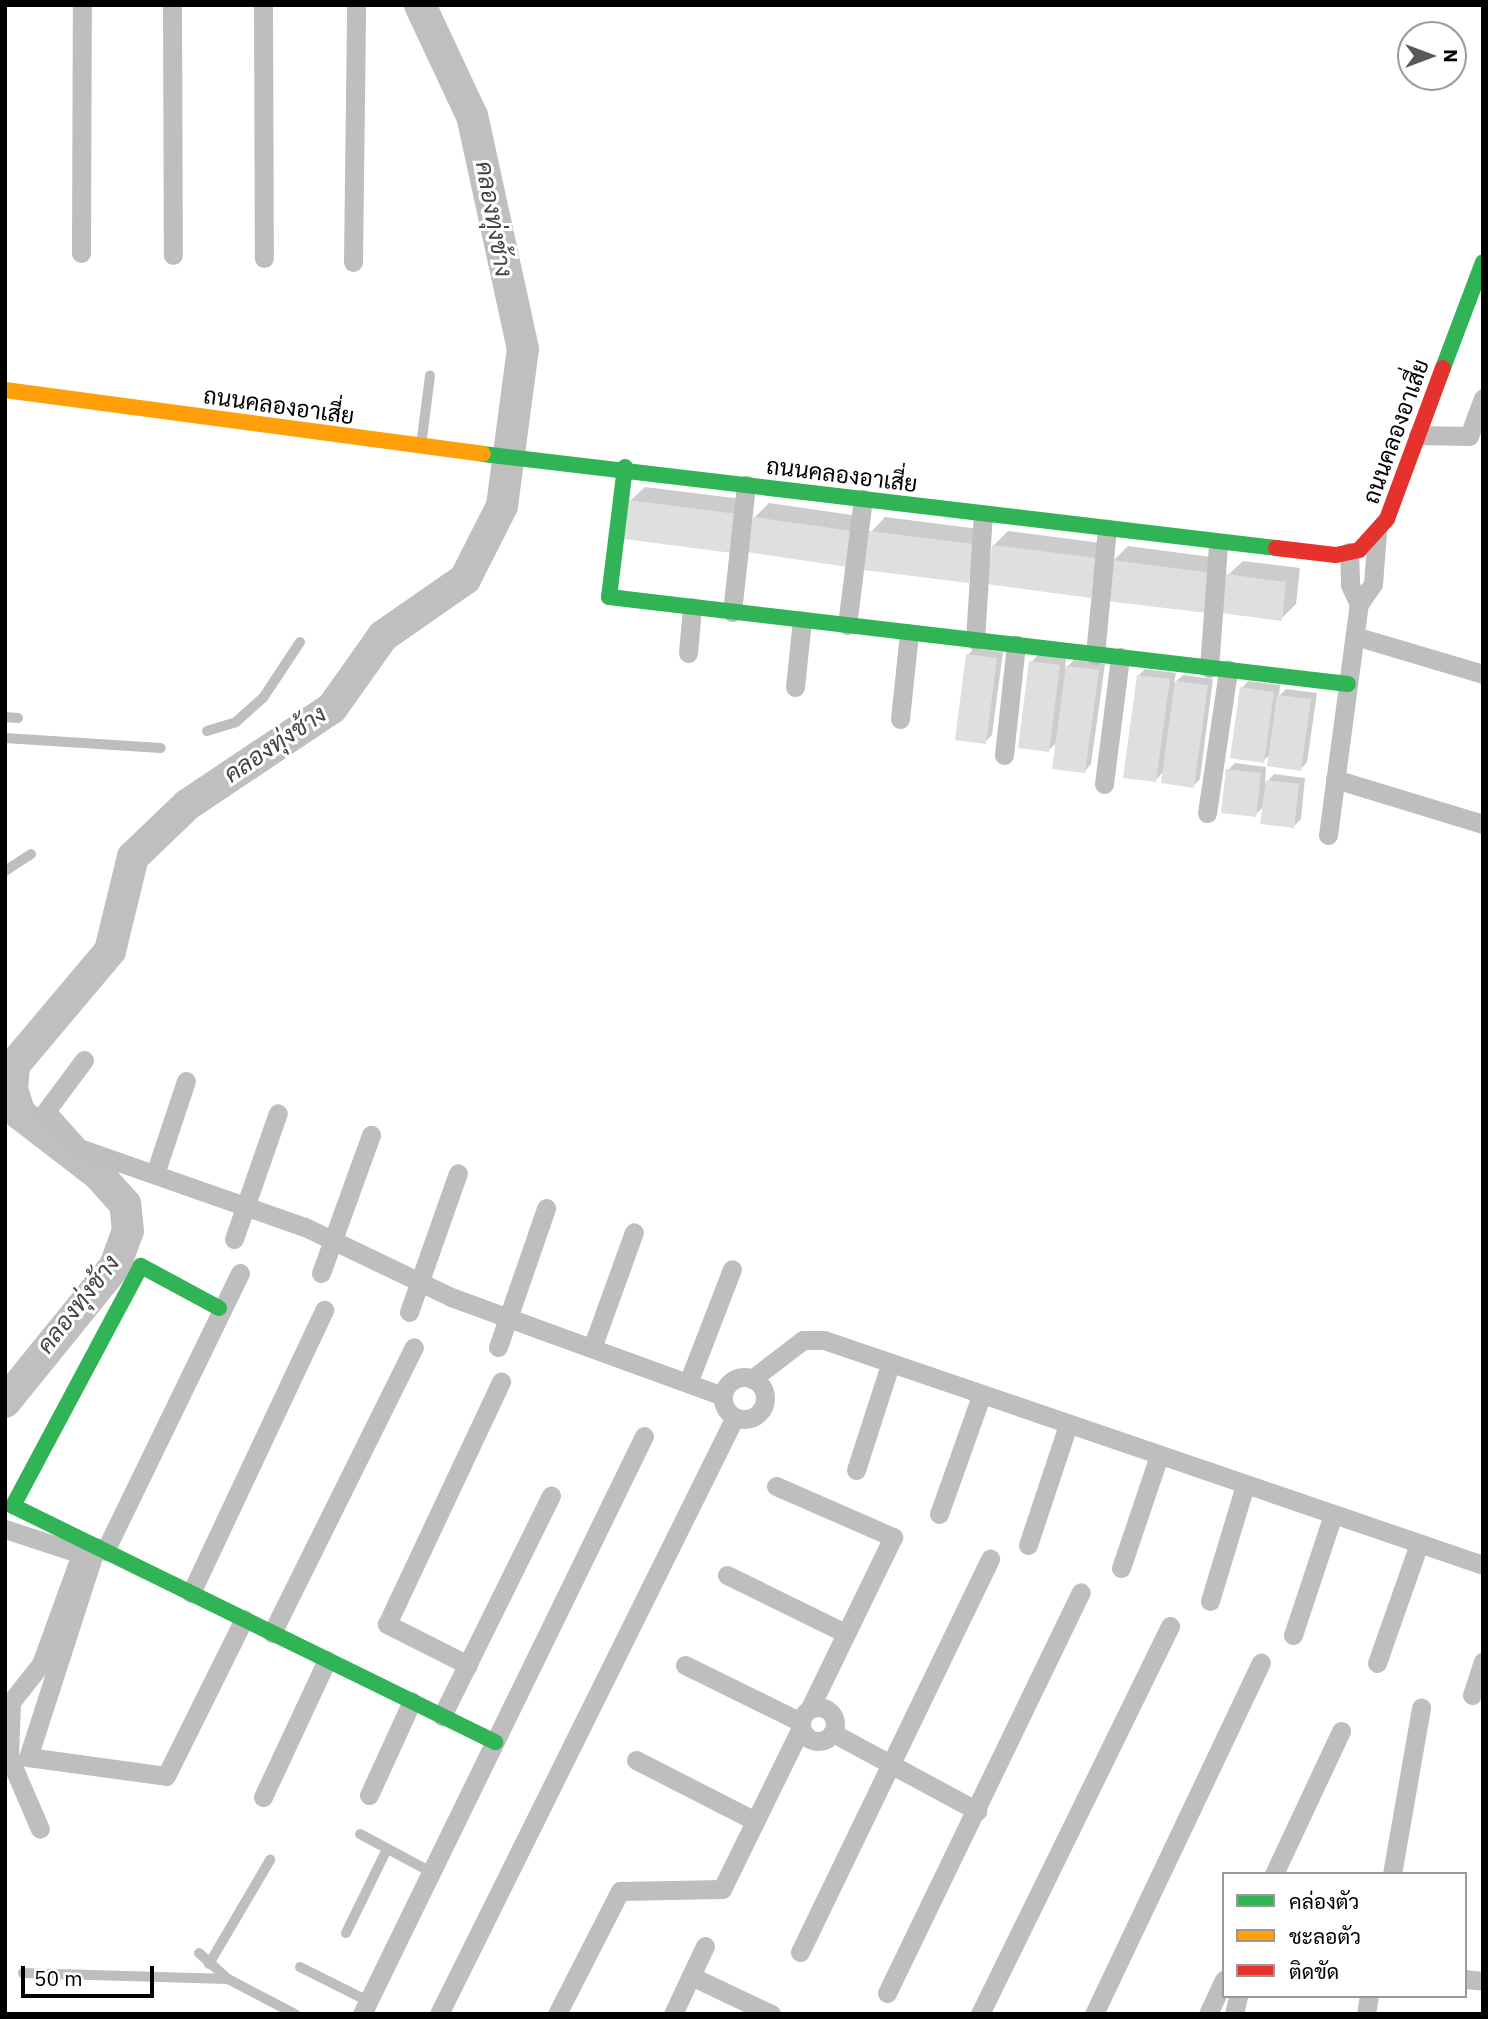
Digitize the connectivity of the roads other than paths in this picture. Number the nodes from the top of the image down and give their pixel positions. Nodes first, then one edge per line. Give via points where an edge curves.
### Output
1 (82, 5) edge
2 (172, 5) edge
3 (263, 5) edge
4 (356, 5) edge
5 (81, 253) dead end
6 (173, 256) dead end
7 (264, 258) dead end
8 (353, 262) dead end
9 (1483, 262) edge
10 (429, 376) dead end
11 (5, 390) edge
12 (1483, 398) edge
13 (1418, 435) junction
14 (1476, 440) edge
15 (421, 446) junction
16 (625, 467) junction
17 (747, 485) junction
18 (863, 499) junction
19 (983, 514) junction
20 (1107, 529) junction
21 (1377, 532) junction
22 (1218, 544) junction
23 (1349, 552) junction
24 (1359, 604) junction
25 (692, 607) junction
26 (732, 612) junction
27 (802, 620) junction
28 (847, 625) junction
29 (909, 633) junction
30 (1355, 636) junction
31 (975, 640) junction
32 (300, 642) dead end
33 (1016, 645) junction
34 (688, 653) dead end
35 (1095, 654) junction
36 (1120, 657) junction
37 (1218, 669) junction
38 (1483, 674) edge
39 (1348, 684) junction
40 (795, 687) dead end
41 (5, 717) edge
42 (18, 718) dead end
43 (900, 719) dead end
44 (207, 731) dead end
45 (5, 738) edge
46 (161, 748) dead end
47 (1004, 755) dead end
48 (1335, 779) junction
49 (1104, 784) dead end
50 (1207, 813) dead end
51 (1483, 824) edge
52 (1328, 835) dead end
53 (31, 854) dead end
54 (5, 871) edge
55 (84, 1060) dead end
56 (186, 1081) dead end
57 (278, 1113) dead end
58 (372, 1135) dead end
59 (458, 1173) dead end
60 (155, 1174) junction
61 (246, 1204) junction
62 (546, 1208) dead end
63 (634, 1232) dead end
64 (234, 1239) dead end
65 (333, 1240) junction
66 (732, 1269) dead end
67 (240, 1273) dead end
68 (321, 1273) dead end
69 (420, 1281) junction
70 (219, 1307) junction
71 (324, 1310) dead end
72 (410, 1312) dead end
73 (508, 1317) junction
74 (415, 1347) dead end
75 (498, 1347) dead end
76 (592, 1348) junction
77 (890, 1364) junction
78 (752, 1379) junction
79 (500, 1382) dead end
80 (688, 1383) junction
81 (723, 1396) junction
82 (981, 1396) junction
83 (735, 1417) junction
84 (1068, 1425) junction
85 (644, 1436) dead end
86 (1159, 1456) junction
87 (856, 1470) dead end
88 (1245, 1485) junction
89 (776, 1486) dead end
90 (551, 1494) dead end
91 (939, 1514) dead end
92 (1333, 1515) junction
93 (5, 1529) edge
94 (1419, 1544) junction
95 (1028, 1545) dead end
96 (100, 1549) junction
97 (990, 1559) dead end
98 (1483, 1565) edge
99 (1121, 1568) dead end
100 (727, 1575) dead end
101 (1082, 1592) dead end
102 (191, 1593) junction
103 (1210, 1601) dead end
104 (244, 1619) junction
105 (1170, 1626) dead end
106 (272, 1633) junction
107 (845, 1633) junction
108 (1293, 1635) dead end
109 (327, 1660) junction
110 (1483, 1662) edge
111 (1261, 1663) dead end
112 (1377, 1663) dead end
113 (468, 1665) junction
114 (685, 1665) dead end
115 (1472, 1695) dead end
116 (412, 1701) junction
117 (1421, 1707) dead end
118 (442, 1716) junction
119 (804, 1719) junction
120 (1341, 1731) dead end
121 (833, 1733) junction
122 (495, 1742) junction
123 (636, 1760) dead end
124 (887, 1762) junction
125 (369, 1795) dead end
126 (263, 1797) dead end
127 (976, 1811) junction
128 (755, 1821) junction
129 (40, 1829) dead end
130 (360, 1834) dead end
131 (387, 1849) junction
132 (270, 1860) dead end
133 (431, 1872) junction
134 (1275, 1872) edge
135 (1392, 1872) edge
136 (346, 1933) dead end
137 (705, 1946) dead end
138 (800, 1952) dead end
139 (200, 1953) dead end
140 (209, 1964) junction
141 (300, 1967) dead end
142 (23, 1973) dead end
143 (691, 1976) junction
144 (228, 1979) junction
145 (1222, 1984) edge
146 (887, 1993) dead end
147 (365, 2007) edge
148 (295, 2014) edge
149 (439, 2014) edge
150 (557, 2014) edge
151 (673, 2014) edge
152 (771, 2014) edge
153 (980, 2014) edge
154 (1094, 2014) edge
155 (1208, 2014) edge

1 - 5 street
2 - 6 street
3 - 7 street
4 - 8 street
9 - 13 street, ถนนคลองอาเสี่ย
10 - 15 lane
11 - 15 street, ถนนคลองอาเสี่ย
12 - 14 street
13 - 14 street
13 - 21 street, ถนนคลองอาเสี่ย
15 - 16 street, ถนนคลองอาเสี่ย
16 - 17 street, ถนนคลองอาเสี่ย
16 - 25 street via 609,597
17 - 18 street, ถนนคลองอาเสี่ย
17 - 26 street
18 - 19 street, ถนนคลองอาเสี่ย
18 - 28 street
19 - 20 street, ถนนคลองอาเสี่ย
19 - 31 street
20 - 22 street, ถนนคลองอาเสี่ย
20 - 35 street
21 - 23 street, ถนนคลองอาเสี่ย
21 - 24 street via 1373,584
22 - 23 street, ถนนคลองอาเสี่ย via 1315,555
22 - 37 street
23 - 24 street
24 - 30 street
25 - 26 street
25 - 34 street
26 - 27 street
27 - 28 street
27 - 40 street
28 - 29 street
29 - 31 street
29 - 43 street
30 - 38 street
30 - 39 street
31 - 33 street
32 - 44 lane via 263,698 236,722
33 - 35 street
33 - 47 street
35 - 36 street
36 - 37 street
36 - 49 street
37 - 39 street
37 - 50 street
39 - 48 street
41 - 42 lane
45 - 46 lane
48 - 51 street
48 - 52 street
53 - 54 lane
55 - 60 street via 47,1104 49,1122 79,1148
56 - 60 street
57 - 61 street
58 - 65 street
59 - 69 street
60 - 61 street
61 - 64 street
61 - 65 street
62 - 73 street
63 - 76 street
65 - 68 street
65 - 69 street
66 - 80 street
67 - 70 street
69 - 72 street
69 - 73 street
70 - 96 street
70 - 96 street via 141,1266 13,1506
71 - 102 street
73 - 75 street
73 - 76 street
74 - 106 street
76 - 80 street
77 - 78 street via 824,1340 803,1340
77 - 82 street
77 - 87 street
78 - 81 street via 732,1380
78 - 83 street via 763,1390 761,1409
79 - 113 street via 387,1624
80 - 81 street
81 - 83 street
82 - 84 street
82 - 91 street
83 - 149 street
84 - 86 street
84 - 95 street
85 - 122 street
86 - 88 street
86 - 99 street
88 - 92 street
88 - 103 street
89 - 107 street via 893,1537
90 - 113 street
92 - 94 street
92 - 108 street
93 - 129 street via 81,1554 41,1664 11,1702 9,1757
94 - 98 street
94 - 112 street
96 - 102 street
96 - 104 street via 28,1757 166,1776
97 - 124 street
100 - 107 street
101 - 127 street
102 - 104 street
104 - 106 street
105 - 153 street
106 - 109 street
107 - 119 street
109 - 116 street
109 - 126 street
110 - 115 street
111 - 154 street
113 - 118 street
114 - 119 street
116 - 118 street
116 - 125 street
117 - 135 street
118 - 122 street
119 - 121 street via 813,1741
119 - 121 street via 831,1712
119 - 128 street
120 - 134 street
121 - 124 street
122 - 133 street
123 - 128 street
124 - 127 street
124 - 138 street
127 - 146 street
128 - 150 street via 722,1889 620,1891
130 - 131 lane
131 - 133 lane
131 - 136 lane
132 - 140 lane
133 - 147 street
137 - 143 street
139 - 140 lane
140 - 144 lane
141 - 147 lane
142 - 144 lane
143 - 151 street
143 - 152 street
144 - 148 lane
145 - 155 street

